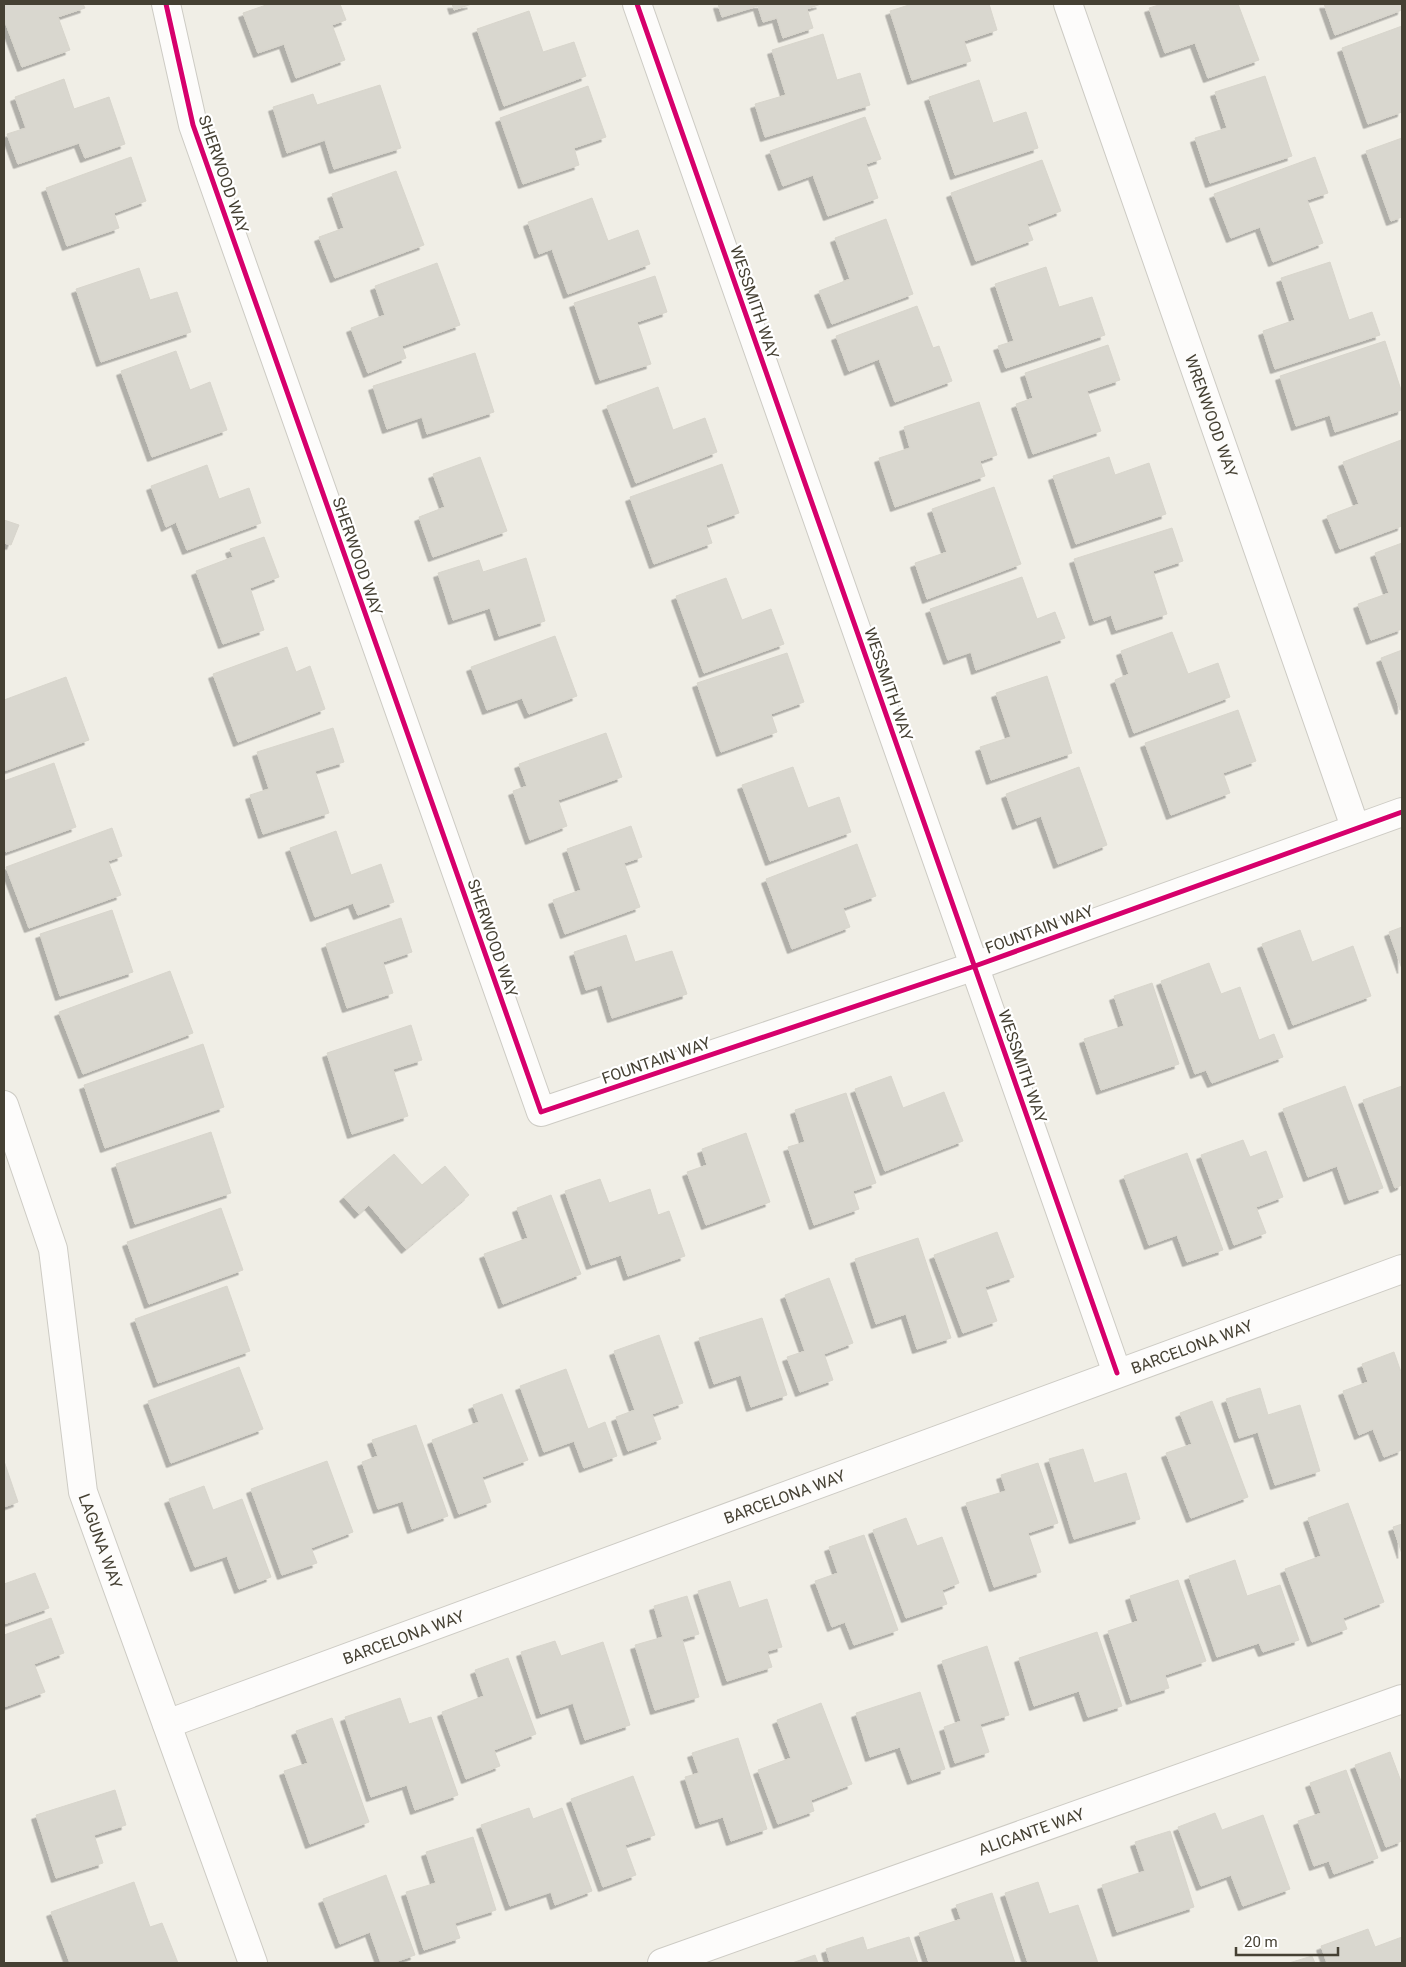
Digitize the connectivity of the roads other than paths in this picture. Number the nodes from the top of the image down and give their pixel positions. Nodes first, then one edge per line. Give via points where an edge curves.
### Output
1 (166, 4) edge
2 (637, 4) edge
3 (1068, 4) edge
4 (1402, 812) edge
5 (1356, 827) junction
6 (975, 966) junction
7 (4, 1106) edge
8 (541, 1112) joint
9 (1402, 1269) edge
10 (1117, 1373) junction
11 (1402, 1699) edge
12 (167, 1724) junction
13 (254, 1963) edge
14 (662, 1963) edge

1 - 8 street, SHERWOOD WAY via 193,125
2 - 6 street, WESSMITH WAY
3 - 5 street, WRENWOOD WAY
4 - 5 street, FOUNTAIN WAY
5 - 6 street, FOUNTAIN WAY
6 - 8 street, FOUNTAIN WAY
6 - 10 street, WESSMITH WAY
7 - 12 street, LAGUNA WAY via 53,1250 83,1492
9 - 10 street, BARCELONA WAY
10 - 12 street, BARCELONA WAY
11 - 14 street, ALICANTE WAY
12 - 13 street, LAGUNA WAY

